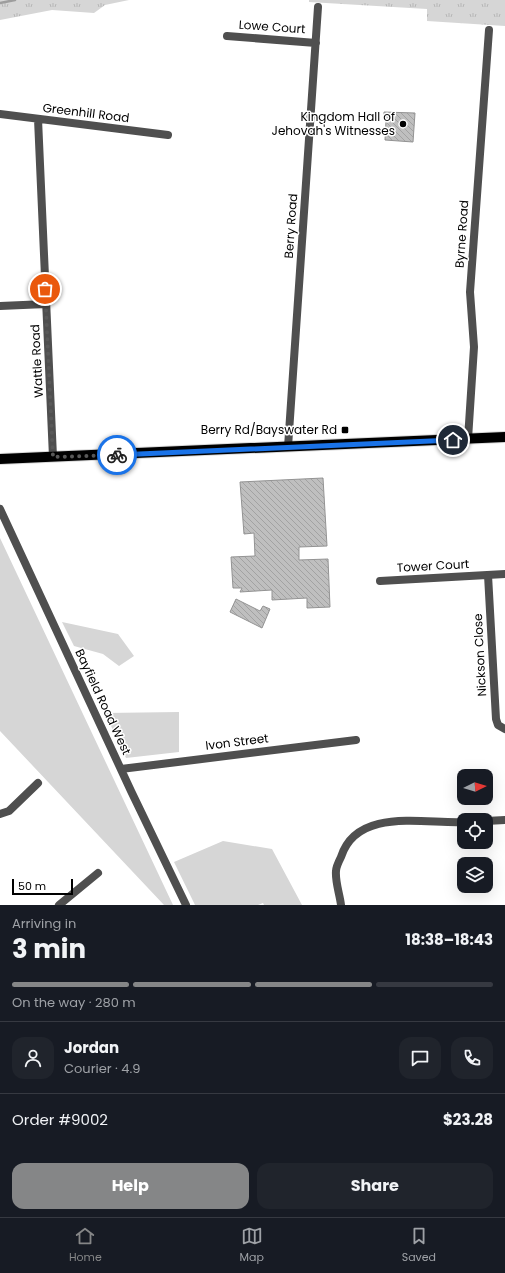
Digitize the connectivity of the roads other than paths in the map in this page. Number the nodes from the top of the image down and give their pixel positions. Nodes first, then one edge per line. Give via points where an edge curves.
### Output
1 (318, 7) dead end
2 (489, 30) dead end
3 (227, 36) dead end
4 (316, 43) junction
5 (0, 114) edge
6 (38, 120) junction
7 (168, 135) dead end
8 (46, 304) junction
9 (0, 306) edge
10 (505, 437) edge
11 (468, 439) junction
12 (288, 447) junction
13 (53, 457) junction
14 (0, 459) edge
15 (0, 509) edge
16 (505, 574) edge
17 (488, 575) junction
18 (380, 581) dead end
19 (505, 729) edge
20 (356, 740) dead end
21 (121, 769) junction
22 (38, 783) dead end
23 (0, 814) edge
24 (505, 820) edge
25 (493, 821) edge
26 (457, 822) edge
27 (98, 873) dead end
28 (59, 905) edge
29 (186, 905) edge
30 (341, 905) edge

1 - 4 street, Berry Road
2 - 11 street, Byrne Road via 470,292 474,347
3 - 4 street, Lowe Court
4 - 12 street, Berry Road
5 - 6 street, Greenhill Road
6 - 7 street, Greenhill Road
6 - 8 street, Wattle Road
8 - 9 street
8 - 13 street, Wattle Road
10 - 11 main road
11 - 12 main road
12 - 13 main road
13 - 14 main road
15 - 21 street, Bayfield Road West
16 - 17 street, Tower Court
17 - 18 street, Tower Court
17 - 19 street, Nickson Close via 496,719 498,725
20 - 21 street, Ivon Street
21 - 29 street, Bayfield Road West
22 - 23 street via 9,811
24 - 25 street
26 - 30 street via 386,822 362,830 351,837 342,852 336,872
27 - 28 street

